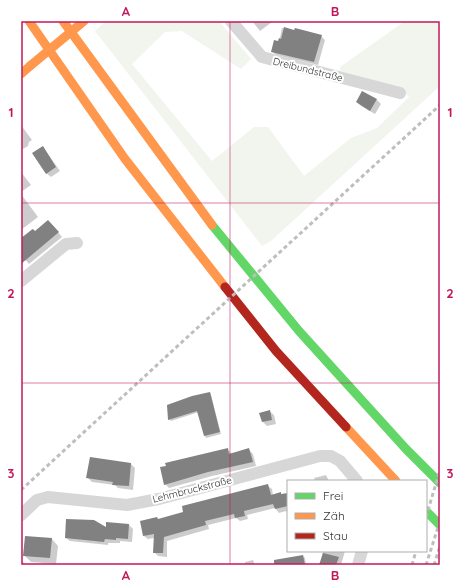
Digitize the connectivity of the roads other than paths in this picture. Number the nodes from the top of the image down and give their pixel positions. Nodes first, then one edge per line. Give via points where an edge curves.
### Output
1 (29, 21) edge
2 (63, 21) edge
3 (84, 21) edge
4 (231, 21) edge
5 (21, 74) edge
6 (400, 93) dead end
7 (77, 243) dead end
8 (21, 281) edge
9 (356, 480) edge
10 (395, 480) edge
11 (440, 483) edge
12 (427, 512) edge
13 (21, 515) edge
14 (440, 525) edge
15 (362, 552) edge
16 (358, 565) edge

1 - 10 main road via 125,159 276,351
2 - 11 main road via 212,225 299,331
3 - 5 main road, bridge
4 - 6 street, Dreibundstraße via 262,57
7 - 8 street via 66,244
9 - 13 street, Lehmbruckstraße via 331,456 320,456 128,505 48,497 37,500
12 - 14 main road
15 - 16 street

